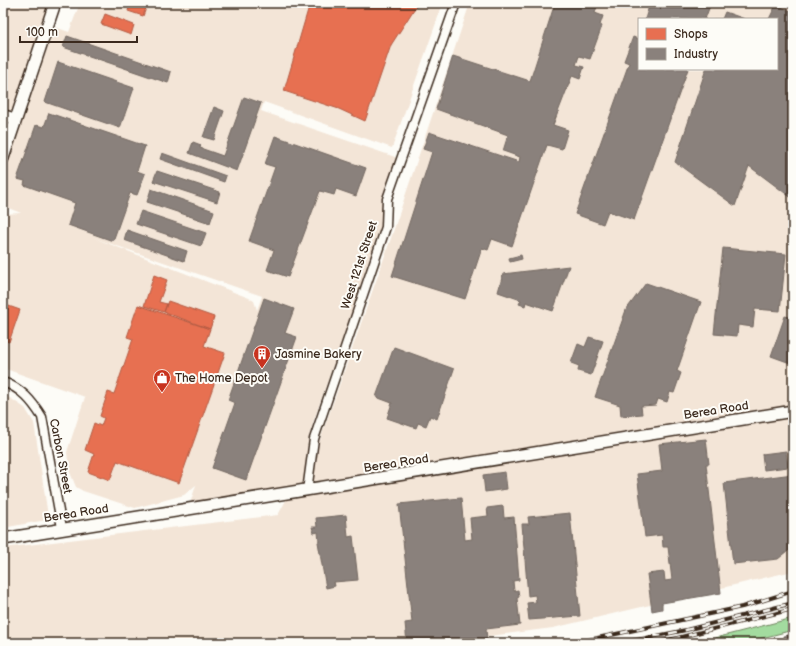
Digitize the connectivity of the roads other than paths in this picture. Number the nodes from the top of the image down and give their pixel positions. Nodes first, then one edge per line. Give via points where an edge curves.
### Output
1 (55, 3) edge
2 (456, 3) edge
3 (3, 115) edge
4 (16, 119) junction
5 (3, 158) edge
6 (3, 382) edge
7 (793, 411) edge
8 (307, 491) junction
9 (62, 528) junction
10 (3, 539) edge

1 - 4 main road
2 - 8 street, West 121st Street via 387,198 386,227 314,439
3 - 4 street
4 - 5 main road
6 - 9 street, Carbon Street via 32,401 43,420
7 - 8 main road, Berea Road
8 - 9 main road, Berea Road
9 - 10 main road, Berea Road

